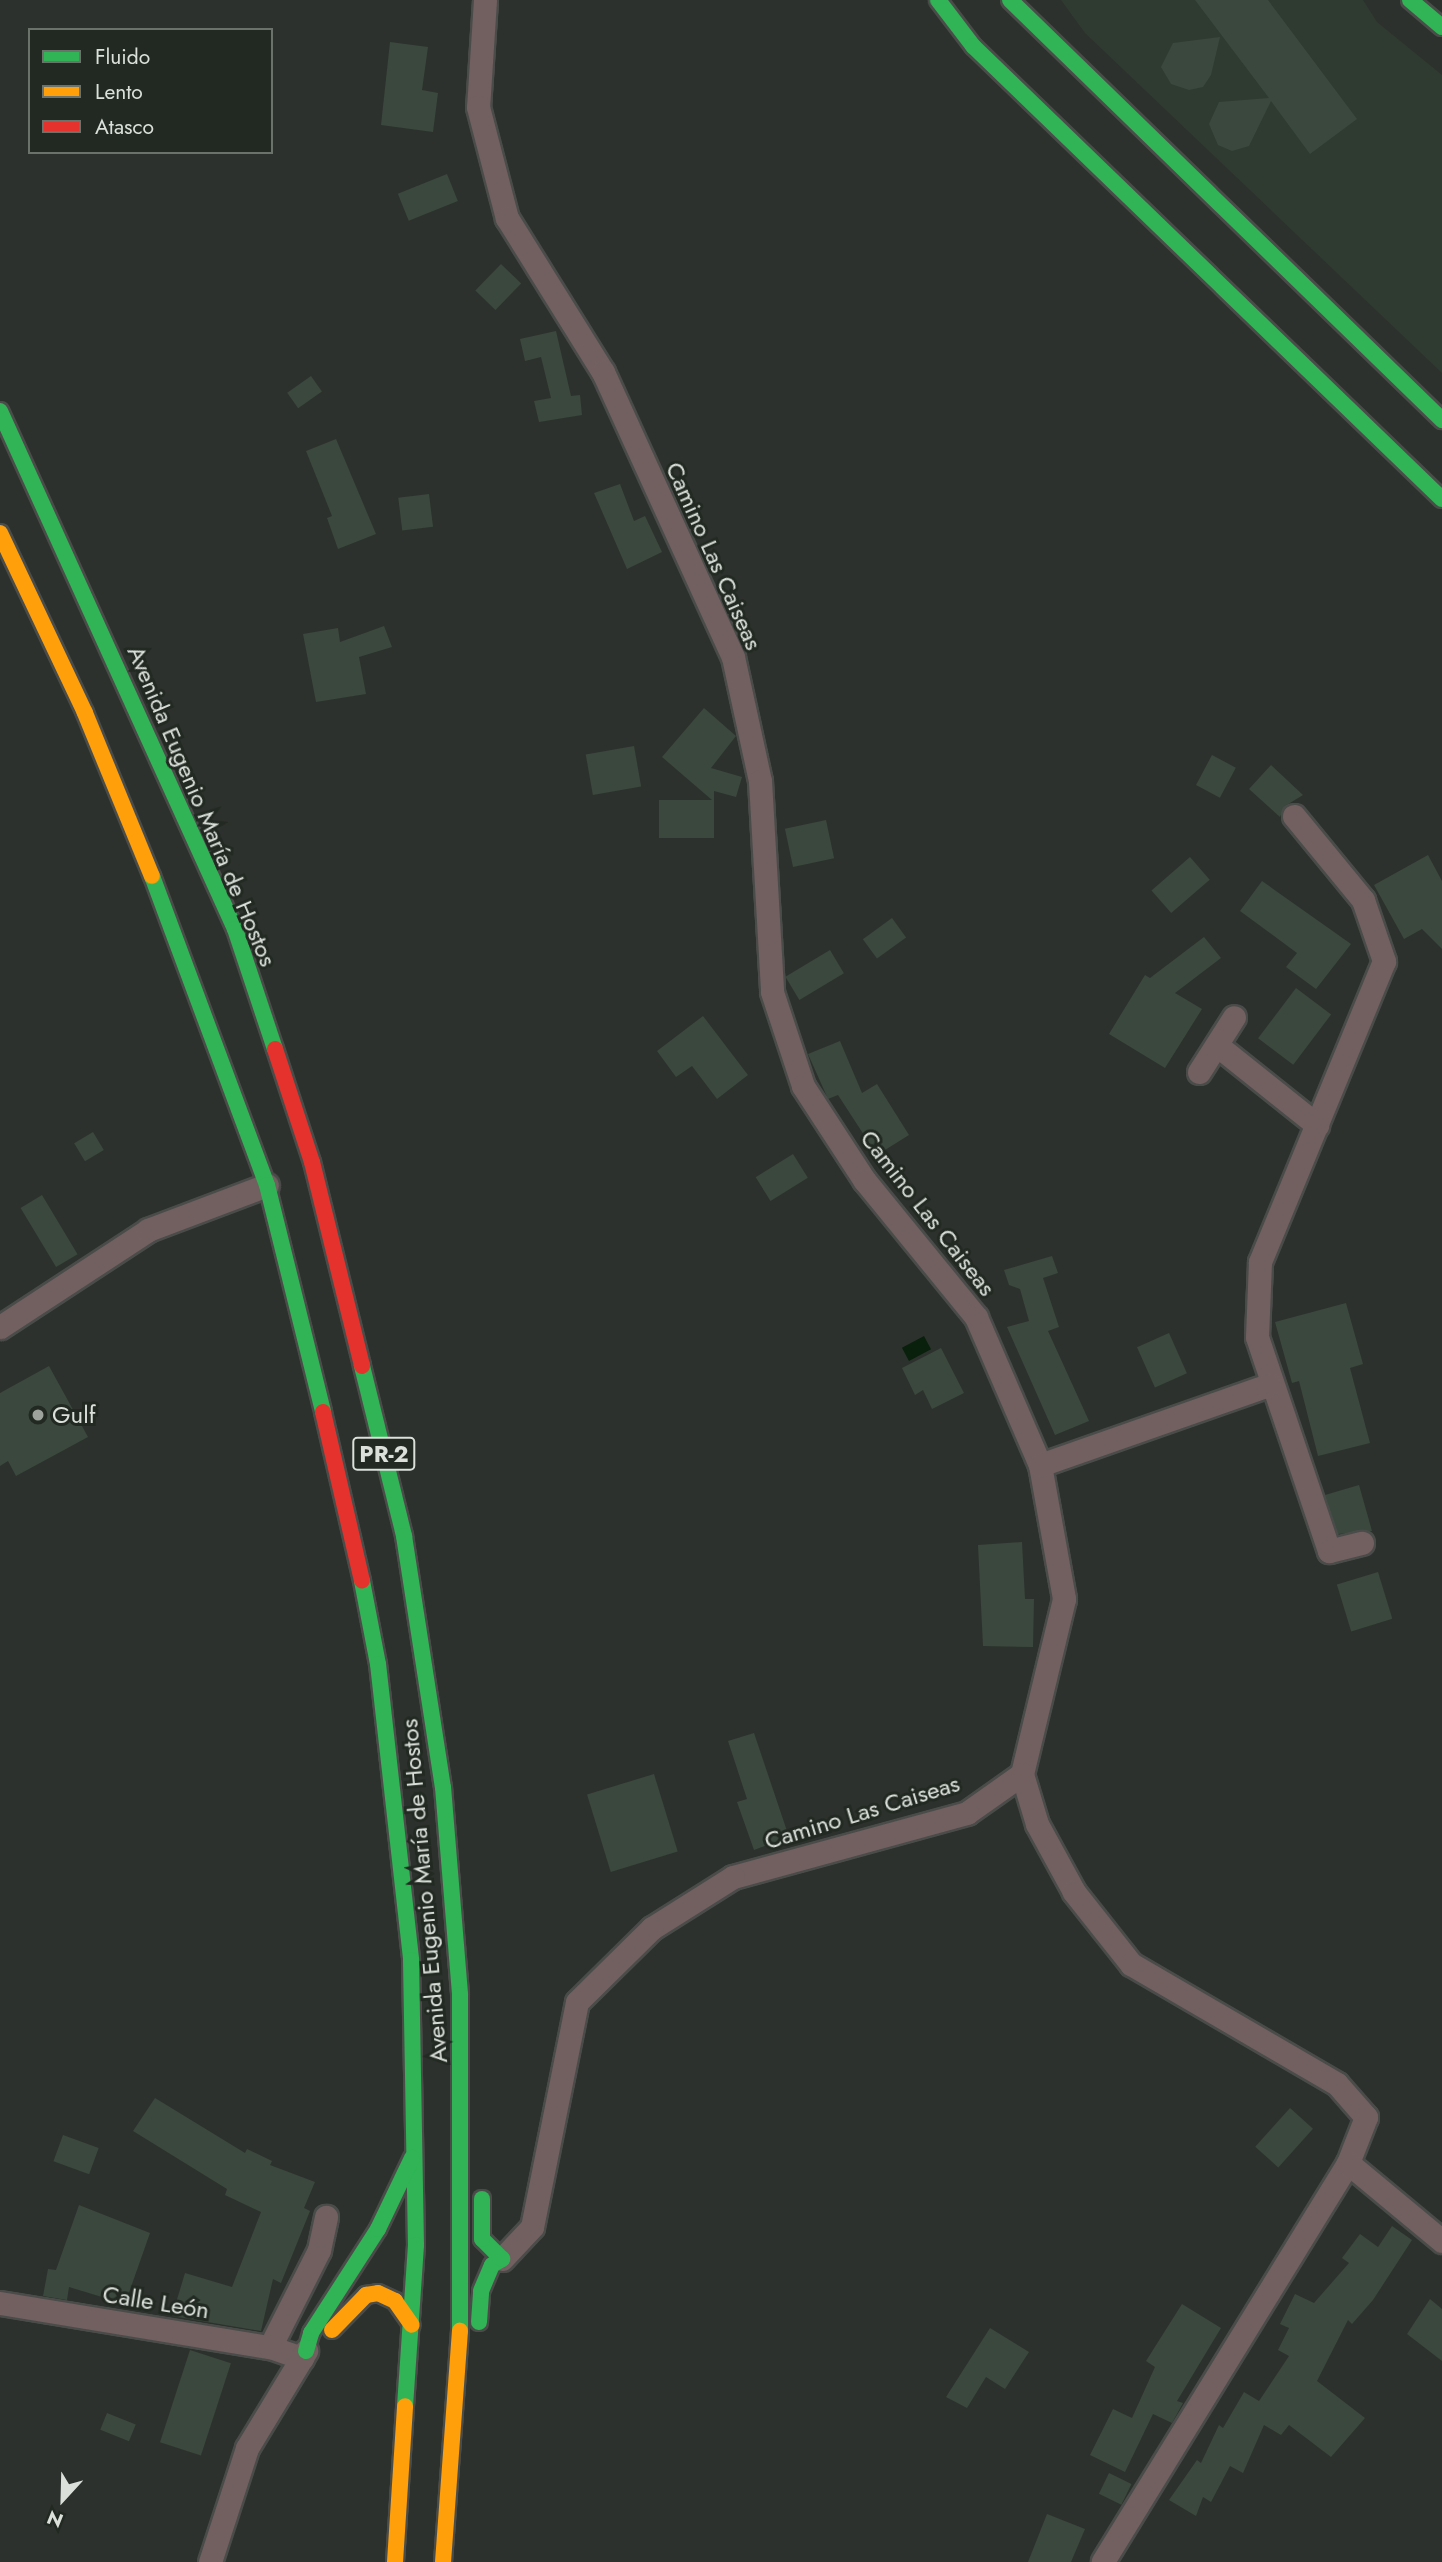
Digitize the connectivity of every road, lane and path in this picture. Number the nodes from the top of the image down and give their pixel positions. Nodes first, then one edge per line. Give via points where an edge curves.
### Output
1 (485, 0) edge
2 (938, 0) edge
3 (1010, 0) edge
4 (1410, 0) edge
5 (1442, 27) edge
6 (0, 411) edge
7 (1442, 420) edge
8 (1442, 499) edge
9 (0, 533) edge
10 (1294, 816) dead end
11 (1234, 1017) dead end
12 (1218, 1046) junction
13 (1199, 1072) dead end
14 (1317, 1125) junction
15 (267, 1185) junction
16 (0, 1327) edge
17 (1269, 1385) junction
18 (1040, 1465) junction
19 (1362, 1543) dead end
20 (1023, 1773) junction
21 (462, 2090) junction
22 (479, 2126) dead end
23 (416, 2150) junction
24 (1348, 2163) junction
25 (481, 2178) dead end
26 (326, 2217) dead end
27 (1442, 2241) edge
28 (502, 2259) junction
29 (0, 2303) edge
30 (412, 2325) junction
31 (478, 2339) dead end
32 (270, 2347) junction
33 (304, 2355) junction
34 (475, 2375) dead end
35 (454, 2458) junction
36 (210, 2562) edge
37 (395, 2562) edge
38 (443, 2562) edge
39 (1103, 2562) edge

1 - 18 street, Camino Las Caiseas via 478,107 507,218 603,372 733,657 760,781 772,992 803,1086 864,1181 976,1317
2 - 8 main road via 973,46
3 - 7 main road
4 - 5 main road
6 - 21 main road, Avenida Eugenio María de Hostos / PR-2 via 235,929 312,1163 404,1536 425,1659 443,1787 460,1995
9 - 15 main road, Avenida Eugenio María de Hostos / PR-2 via 85,713 188,962
10 - 14 street via 1363,900 1384,961
11 - 12 street
12 - 13 street
12 - 14 street
14 - 17 street via 1259,1262 1257,1337
15 - 16 street via 148,1230
15 - 23 main road, Avenida Eugenio María de Hostos / PR-2 via 354,1539 378,1664 411,1961
17 - 18 street
17 - 19 street via 1329,1551
18 - 20 street, Camino Las Caiseas via 1064,1600
20 - 24 street via 1037,1824 1074,1892 1131,1964 1337,2084 1366,2117
20 - 28 street, Camino Las Caiseas via 967,1812 733,1877 652,1928 577,2002 532,2227
21 - 22 main road
21 - 35 main road, Avenida Eugenio María de Hostos / PR-2 via 462,2279
23 - 30 main road, Avenida Eugenio María de Hostos / PR-2
23 - 33 main road via 378,2229 312,2333
24 - 27 street
24 - 39 street
25 - 28 main road via 482,2238
26 - 32 street via 318,2250
28 - 31 main road via 492,2265 481,2291
29 - 32 street, Calle León
30 - 33 main road via 389,2295 366,2295
30 - 37 main road, Avenida Eugenio María de Hostos / PR-2
32 - 33 street, Calle León
33 - 36 street via 247,2448
34 - 35 main road
35 - 38 main road, Avenida Eugenio María de Hostos / PR-2

